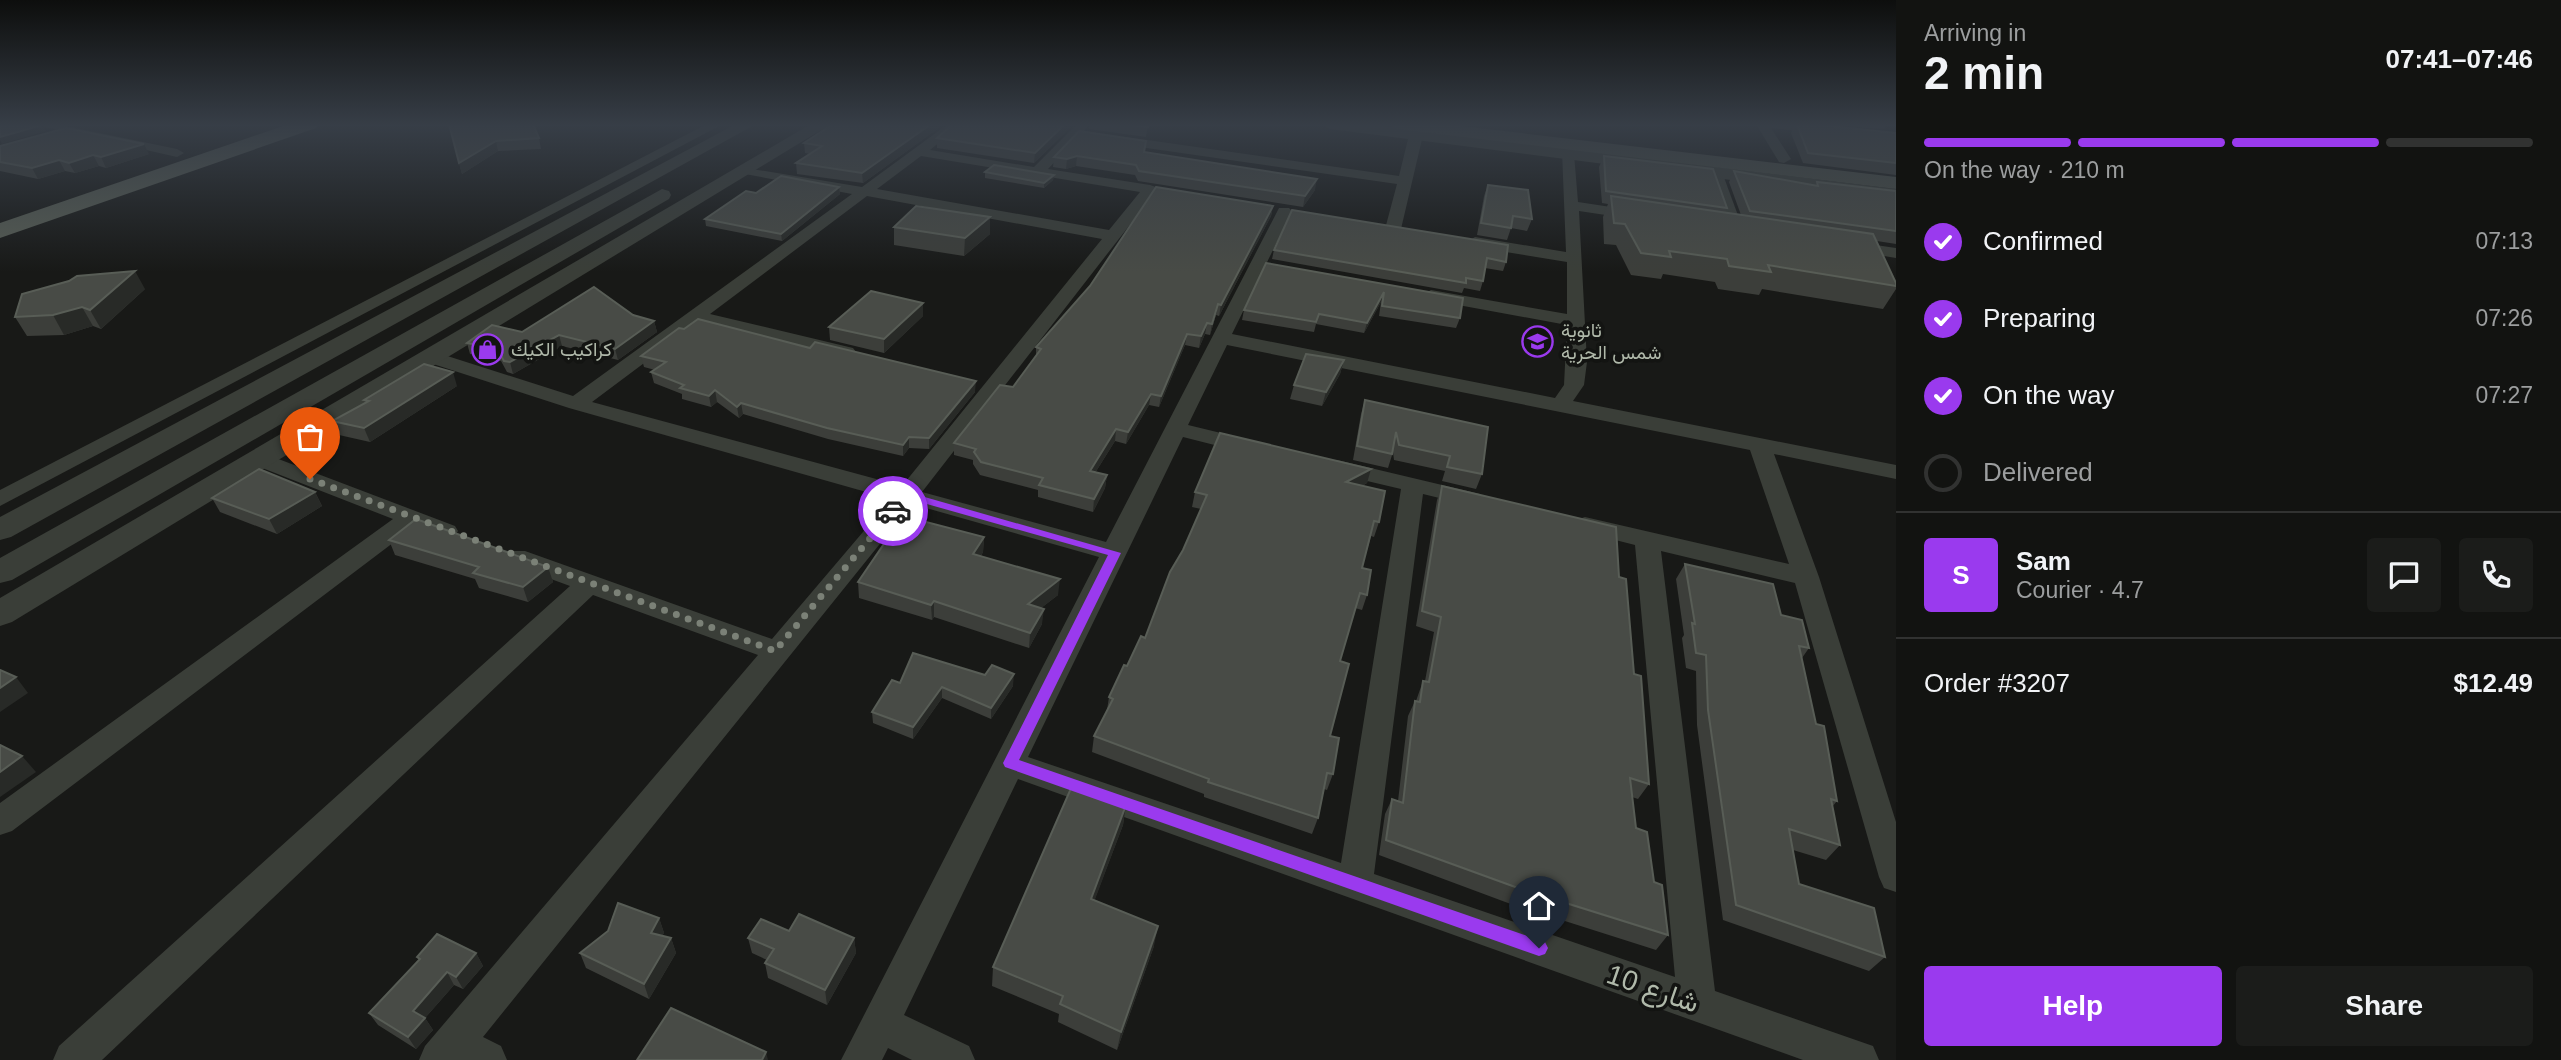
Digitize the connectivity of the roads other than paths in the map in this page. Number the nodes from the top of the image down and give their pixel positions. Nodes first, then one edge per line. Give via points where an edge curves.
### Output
1 (117, 173) edge
2 (153, 173) edge
3 (623, 173) edge
4 (656, 173) edge
5 (699, 173) edge
6 (740, 173) edge
7 (765, 173) edge
8 (890, 173) edge
9 (1053, 173) edge
10 (1358, 173) edge
11 (1407, 173) edge
12 (1569, 173) edge
13 (1716, 173) edge
14 (1727, 173) edge
15 (1804, 173) edge
16 (1405, 181) junction
17 (1896, 183) edge
18 (1150, 189) junction
19 (865, 192) junction
20 (1177, 194) edge
21 (1896, 195) edge
22 (1571, 205) junction
23 (1284, 211) dead end
24 (0, 213) edge
25 (1653, 217) edge
26 (611, 224) junction
27 (1393, 228) edge
28 (1735, 229) edge
29 (0, 231) edge
30 (643, 231) junction
31 (509, 234) junction
32 (1113, 236) junction
33 (535, 239) junction
34 (1458, 239) edge
35 (1829, 243) edge
36 (1896, 253) edge
37 (1575, 258) junction
38 (1417, 293) edge
39 (696, 316) junction
40 (1576, 321) junction
41 (1223, 338) junction
42 (431, 357) junction
43 (872, 358) edge
44 (966, 380) edge
45 (993, 387) junction
46 (576, 404) junction
47 (1561, 404) junction
48 (1177, 429) junction
49 (161, 442) junction
50 (1760, 446) junction
51 (1268, 451) edge
52 (201, 457) junction
53 (260, 459) junction
54 (1321, 463) edge
55 (1896, 472) edge
56 (1413, 485) junction
57 (907, 495) junction
58 (61, 497) junction
59 (0, 499) edge
60 (1491, 503) edge
61 (95, 518) junction
62 (411, 518) junction
63 (1569, 522) edge
64 (0, 530) edge
65 (1647, 540) junction
66 (1115, 553) junction
67 (0, 572) edge
68 (1806, 578) junction
69 (590, 583) junction
70 (0, 614) edge
71 (775, 651) junction
72 (1010, 763) junction
73 (0, 821) edge
74 (1896, 877) edge
75 (1355, 884) junction
76 (1697, 1003) junction
77 (878, 1024) junction
78 (459, 1054) edge
79 (73, 1060) edge
80 (860, 1060) edge
81 (955, 1060) edge
82 (1859, 1060) edge

1 - 24 main road
2 - 29 main road
3 - 31 street
4 - 33 street
5 - 26 street
6 - 30 street
7 - 19 street
8 - 19 street
9 - 18 street
10 - 16 street
11 - 16 street
12 - 22 street
13 - 28 street
14 - 21 street
15 - 17 main road
16 - 27 street
18 - 20 street
18 - 32 street
19 - 32 street
19 - 39 street
22 - 25 street
22 - 37 street
23 - 41 street via 1265,265
26 - 30 street
26 - 52 street
30 - 42 street
31 - 33 street
31 - 59 street
32 - 45 street
33 - 49 street
34 - 37 street
35 - 36 street
37 - 40 street
38 - 40 street
39 - 43 street
39 - 46 street
40 - 47 street via 1574,385
41 - 47 street
41 - 48 street
42 - 46 street
42 - 53 street
44 - 45 street
45 - 57 street
46 - 57 street
47 - 50 street
48 - 51 street
48 - 66 street
49 - 52 street via 154,455 160,461 176,463
49 - 58 street
50 - 55 street
50 - 68 street
52 - 61 street
53 - 62 street
53 - 70 street
54 - 56 street
56 - 60 street
56 - 75 street
57 - 66 street
57 - 71 street
58 - 61 street via 101,494 106,501
58 - 64 street
61 - 67 street
62 - 69 street
62 - 73 street
63 - 65 street
65 - 68 street
65 - 76 street
66 - 72 street
68 - 74 street
69 - 71 street
69 - 79 street
71 - 78 street
72 - 75 street, شارع 10
72 - 77 street
75 - 76 street, شارع 10
76 - 82 street, شارع 10
77 - 80 street
77 - 81 street

